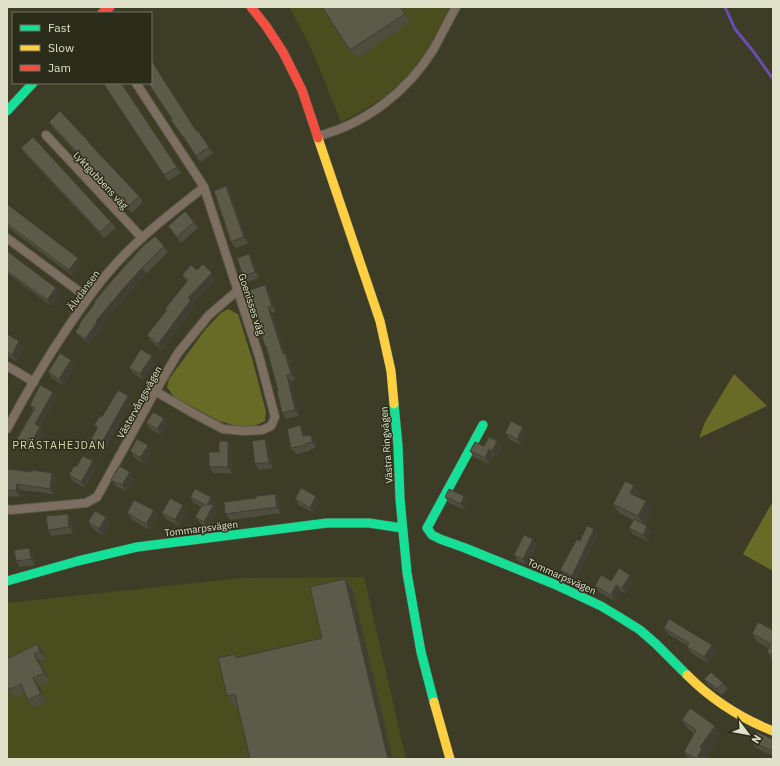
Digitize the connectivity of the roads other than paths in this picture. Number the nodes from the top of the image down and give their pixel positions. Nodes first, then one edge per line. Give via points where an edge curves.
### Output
1 (251, 7) edge
2 (456, 7) edge
3 (32, 84) edge
4 (137, 84) edge
5 (7, 111) edge
6 (46, 135) dead end
7 (318, 136) junction
8 (204, 187) junction
9 (7, 238) edge
10 (142, 238) junction
11 (237, 291) junction
12 (88, 298) junction
13 (7, 366) edge
14 (34, 382) junction
15 (155, 391) junction
16 (483, 425) dead end
17 (7, 429) edge
18 (7, 509) edge
19 (402, 528) junction
20 (7, 581) edge
21 (773, 732) edge
22 (450, 759) edge

1 - 7 street, Västra Ringvägen via 283,52 302,90
2 - 7 street via 432,51 401,89 387,102 355,122
3 - 5 street
4 - 8 street, Goenisses väg
6 - 10 street, Lyktgubbens väg
7 - 19 street, Västra Ringvägen via 380,321 391,371
8 - 10 street, Älvdansen
8 - 11 street, Goenisses väg
9 - 12 street
10 - 12 street, Älvdansen via 114,266
11 - 15 street, Västervångsvägen via 209,315 178,352
11 - 15 street, Goenisses väg via 274,417 271,426 262,430 223,429
12 - 14 street, Älvdansen
13 - 14 street
14 - 17 street, Älvdansen
15 - 18 street, Västervångsvägen via 97,497 86,503
16 - 21 street, Tommarpsvägen via 427,528 432,535 551,582 600,605 655,643 723,705
19 - 20 street, Tommarpsvägen via 370,523 327,523 137,547
19 - 22 street, Västra Ringvägen via 420,652

